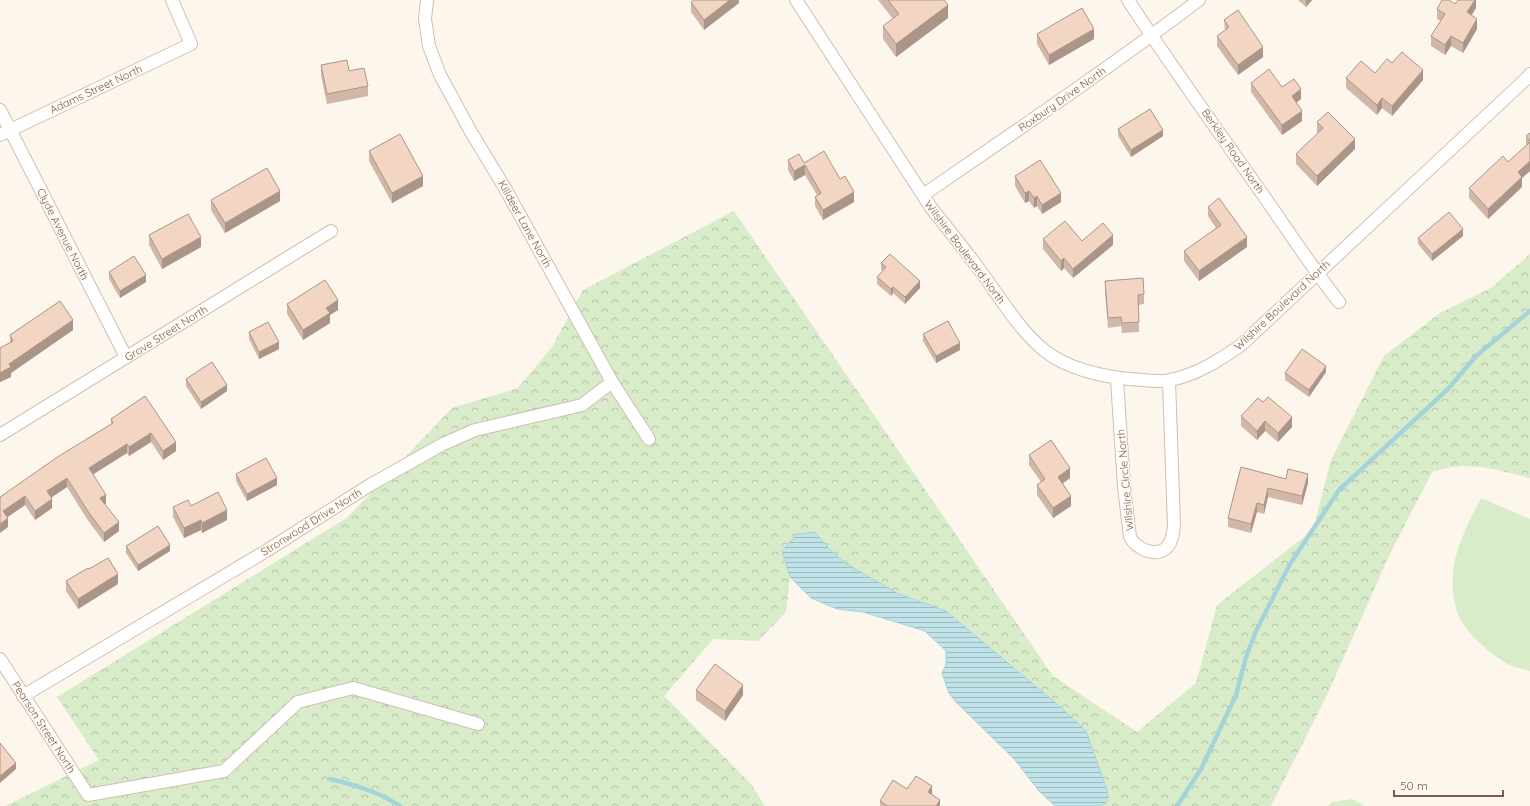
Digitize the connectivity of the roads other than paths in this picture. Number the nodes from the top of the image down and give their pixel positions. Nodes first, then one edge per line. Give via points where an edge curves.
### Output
1 (172, 0) edge
2 (427, 0) edge
3 (796, 0) edge
4 (1128, 0) edge
5 (1199, 0) edge
6 (1152, 36) junction
7 (1530, 74) edge
8 (0, 110) edge
9 (5, 132) edge
10 (923, 195) junction
11 (331, 231) dead end
12 (1316, 274) junction
13 (1338, 302) dead end
14 (126, 357) junction
15 (1117, 379) junction
16 (1169, 381) junction
17 (612, 382) junction
18 (0, 435) edge
19 (649, 439) dead end
20 (0, 659) edge
21 (23, 696) junction
22 (478, 724) dead end

1 - 9 street, Adams Street North via 191,44
2 - 17 street, Killdeer Lane North via 425,19 428,46 440,76
3 - 10 street, Wilshire Boulevard North
4 - 6 street, Berkley Road North
5 - 6 street, Roxbury Drive North
6 - 10 street, Roxbury Drive North
6 - 12 street, Berkley Road North via 1282,221
7 - 12 street, Wilshire Boulevard North
8 - 9 street, Clyde Avenue North
9 - 14 street, Clyde Avenue North
10 - 15 street, Wilshire Boulevard North via 1002,302 1045,351 1079,369
11 - 14 street, Grove Street North
12 - 13 street, Berkley Road North
12 - 16 street, Wilshire Boulevard North via 1240,346 1211,366
14 - 18 street, Grove Street North
15 - 16 street, Wilshire Boulevard North
15 - 16 street, Wilshire Circle North via 1130,536 1139,547 1154,551 1166,548 1173,536 1174,526
17 - 19 street, Killdeer Lane North
17 - 21 street, Stronwood Drive North via 582,405 475,430 443,444 370,485 266,551
20 - 21 street, Pearson Street North
21 - 22 street, Pearson Street North via 88,795 224,771 298,702 353,688

